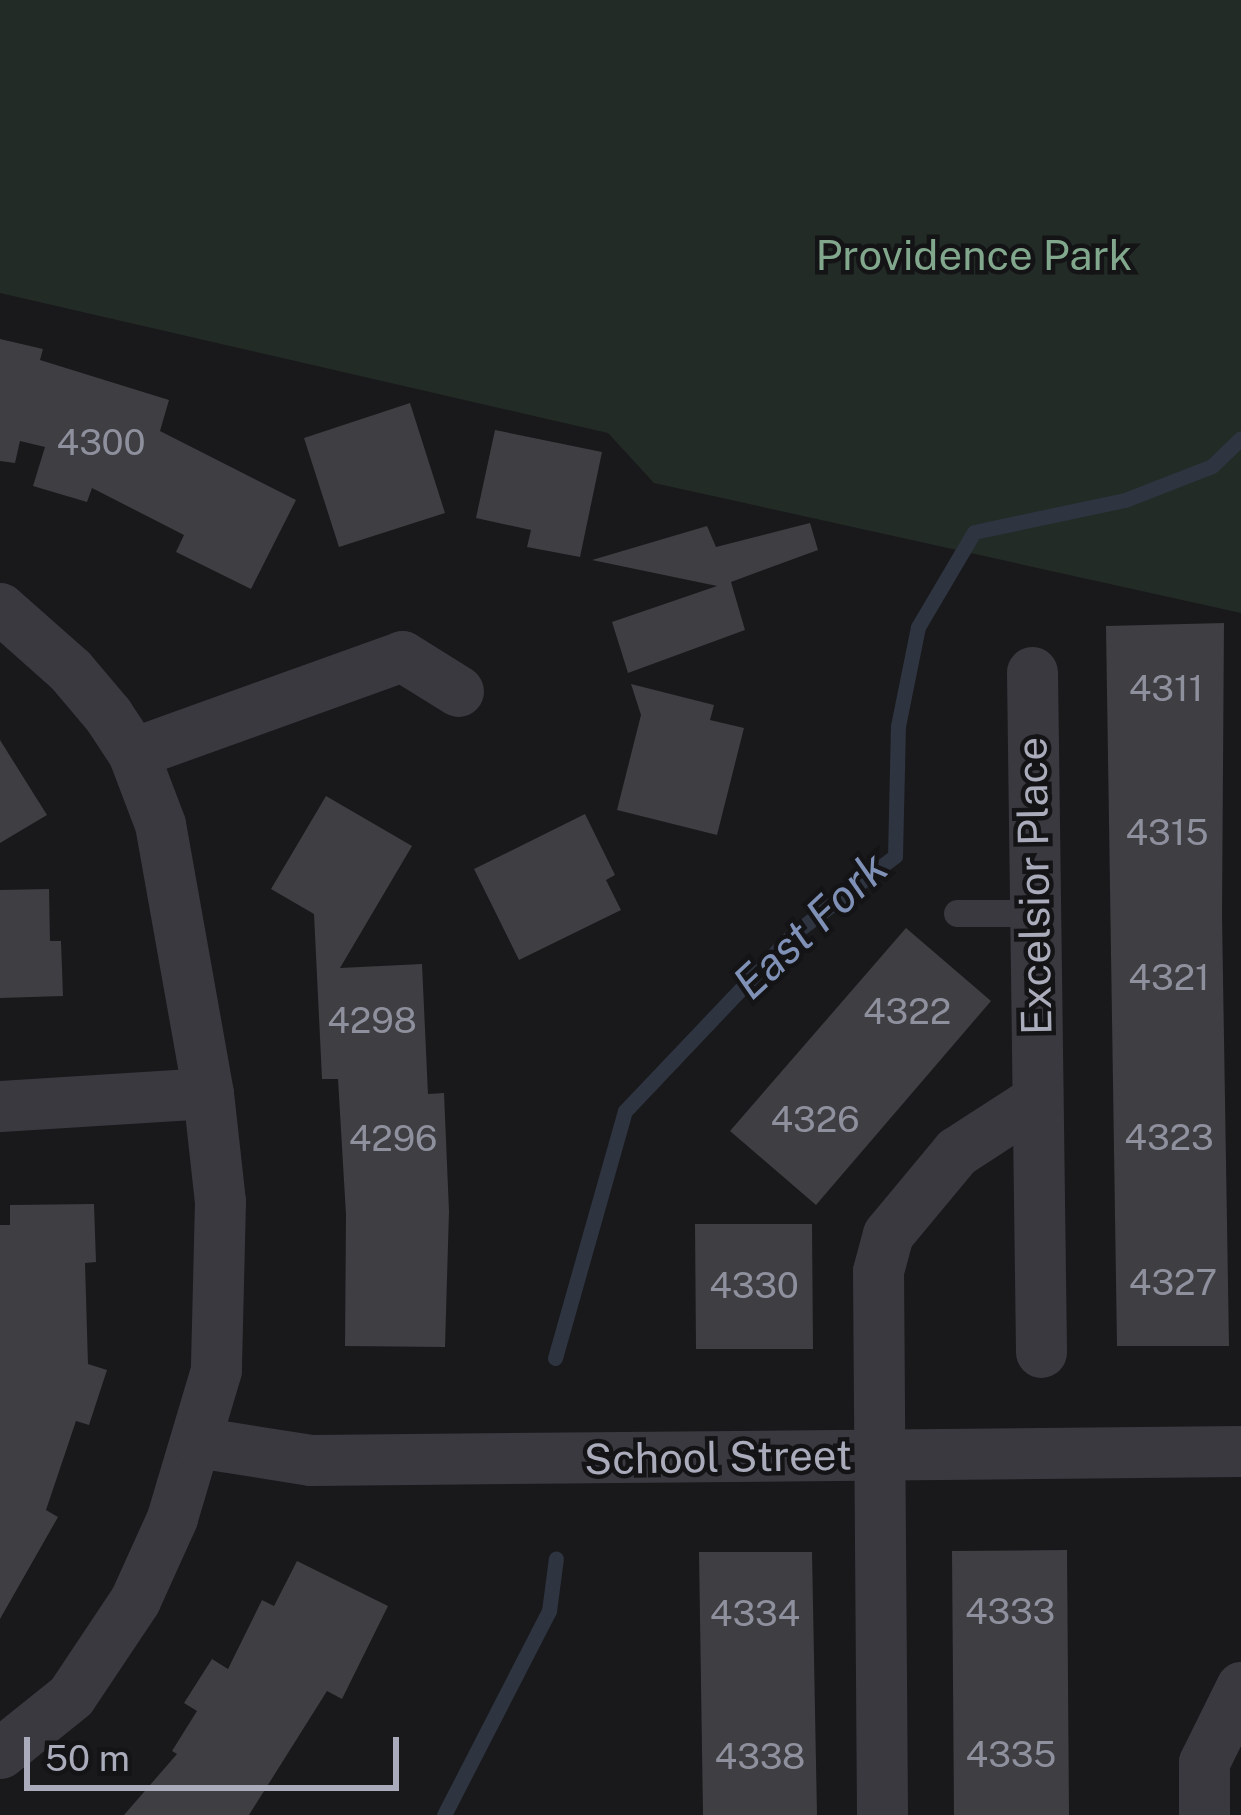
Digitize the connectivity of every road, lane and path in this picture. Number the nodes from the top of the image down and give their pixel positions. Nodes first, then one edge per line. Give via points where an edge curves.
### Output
1 (0, 608) edge
2 (1032, 671) dead end
3 (458, 691) dead end
4 (134, 753) junction
5 (957, 913) dead end
6 (1034, 913) junction
7 (208, 1093) junction
8 (1036, 1100) junction
9 (0, 1106) edge
10 (1041, 1352) dead end
11 (197, 1442) junction
12 (1241, 1451) edge
13 (882, 1455) junction
14 (1241, 1687) edge
15 (0, 1753) edge
16 (882, 1815) edge
17 (1204, 1815) edge

1 - 4 street via 70,670
2 - 6 street, Excelsior Place
3 - 4 street via 402,656
4 - 7 street via 160,824
5 - 6 lane
6 - 8 street, Excelsior Place
7 - 9 street
7 - 11 street via 220,1274 215,1370
8 - 10 street, Excelsior Place
8 - 13 street via 956,1152 887,1234 878,1271
11 - 13 street, School Street via 311,1460
11 - 15 street via 135,1600 71,1696
12 - 13 street, School Street
13 - 16 street
14 - 17 street via 1204,1762

